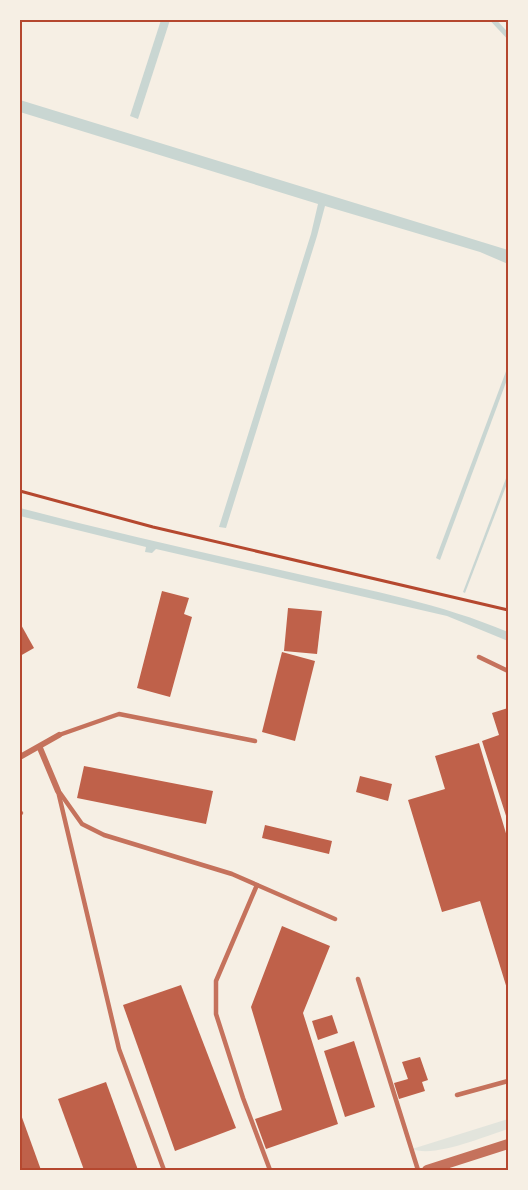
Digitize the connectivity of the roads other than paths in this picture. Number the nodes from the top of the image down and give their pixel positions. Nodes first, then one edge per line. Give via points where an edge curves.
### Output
1 (479, 657) dead end
2 (508, 671) edge
3 (59, 735) joint
4 (255, 741) dead end
5 (39, 748) junction
6 (20, 757) edge
7 (58, 791) junction
8 (257, 885) junction
9 (335, 919) dead end
10 (358, 979) dead end
11 (508, 1081) edge
12 (457, 1095) dead end
13 (508, 1144) edge
14 (165, 1170) edge
15 (270, 1170) edge
16 (418, 1170) edge
17 (427, 1170) edge

1 - 2 lane
3 - 4 lane via 119,714
3 - 5 street
5 - 6 street
5 - 7 street
7 - 8 lane via 82,824 104,835
7 - 14 lane via 119,1049
8 - 9 lane
8 - 15 lane via 216,981 216,1014
10 - 16 lane
11 - 12 lane
13 - 17 street

